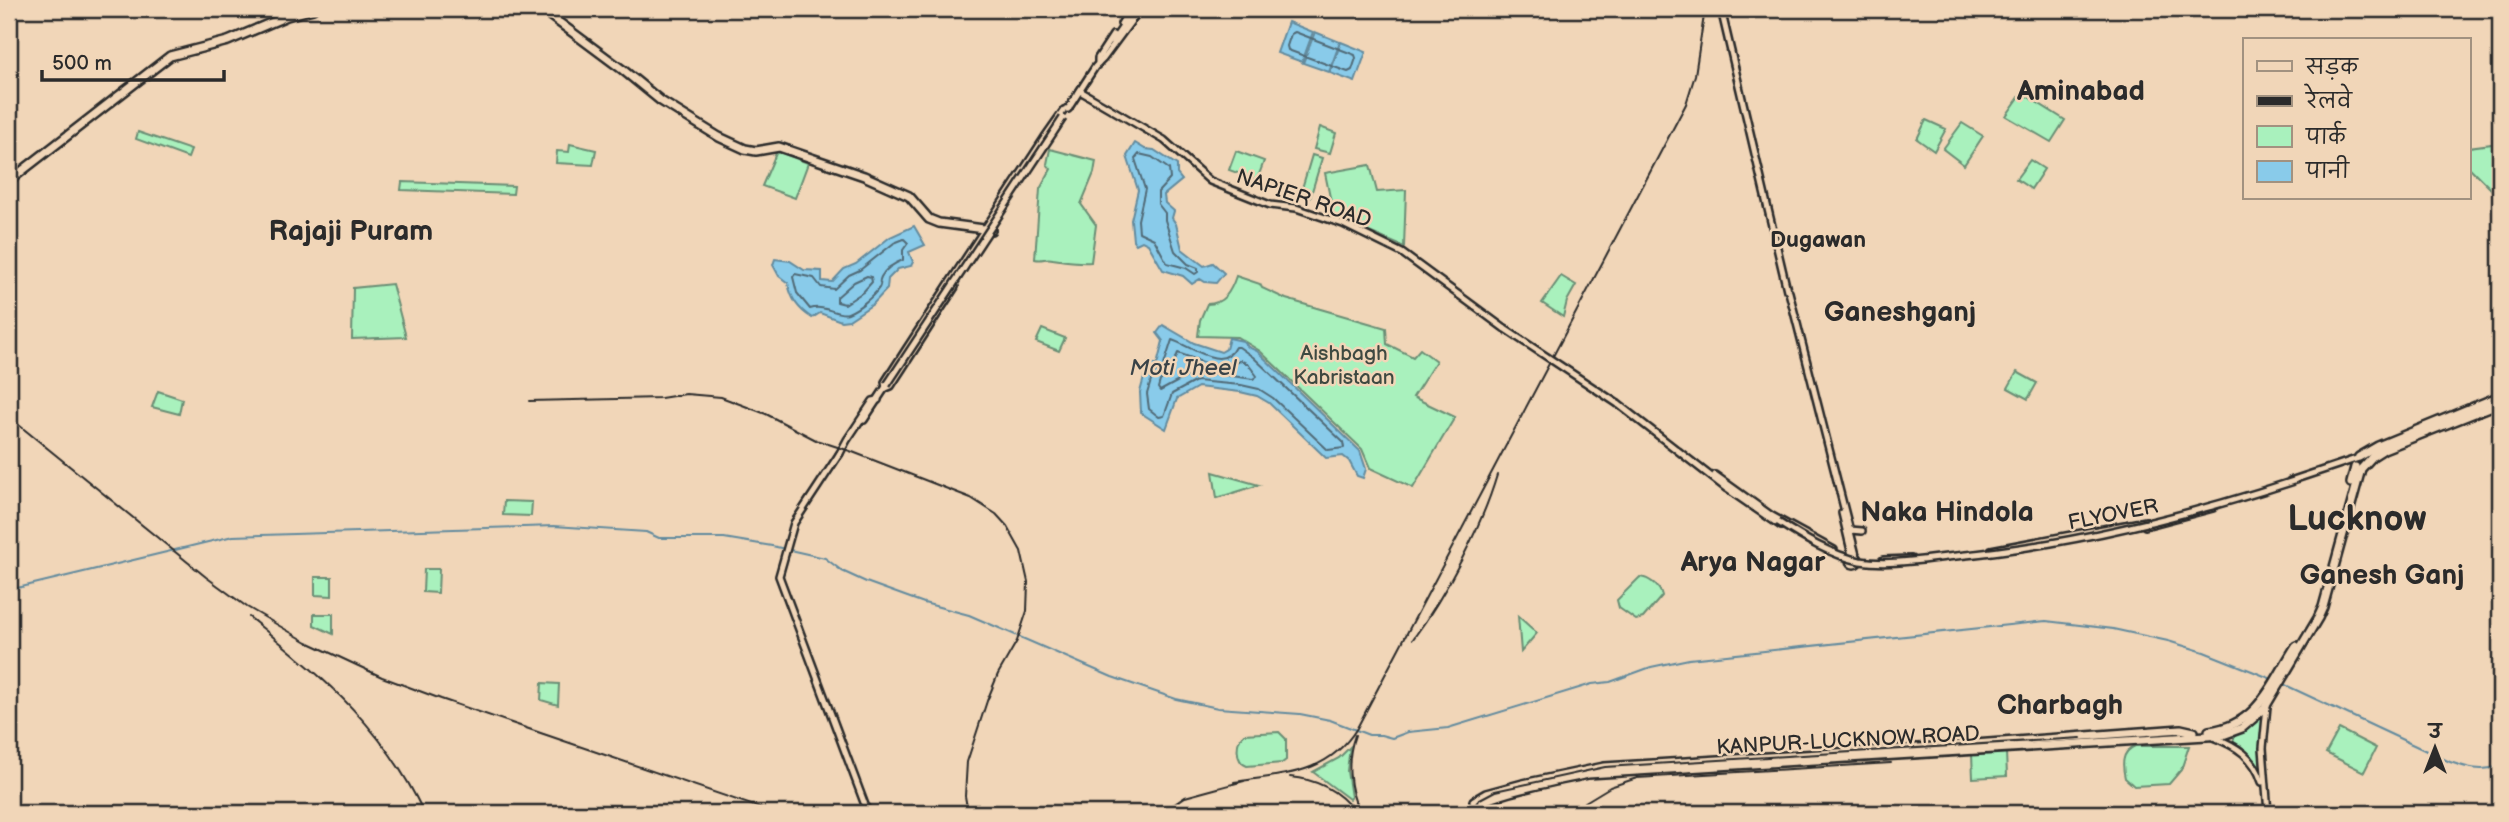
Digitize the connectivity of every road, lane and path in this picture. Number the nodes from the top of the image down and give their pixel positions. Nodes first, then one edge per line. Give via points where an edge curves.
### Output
1 (313, 9) edge
2 (541, 9) edge
3 (1135, 9) edge
4 (1721, 9) edge
5 (1081, 92) junction
6 (1069, 108) junction
7 (9, 181) edge
8 (989, 229) junction
9 (1787, 290) junction
10 (887, 386) junction
11 (2500, 396) edge
12 (2500, 403) edge
13 (2359, 463) junction
14 (2298, 480) junction
15 (1773, 519) junction
16 (1850, 530) junction
17 (1862, 531) dead end
18 (1854, 558) junction
19 (2264, 702) junction
20 (2185, 733) junction
21 (1981, 735) dead end
22 (2210, 735) junction
23 (1883, 743) dead end
24 (1974, 745) junction
25 (2001, 745) junction
26 (1889, 750) junction
27 (1841, 755) junction
28 (868, 813) edge
29 (1465, 813) edge
30 (2267, 813) edge

1 - 7 main road via 228,41 170,56
2 - 8 main road via 661,101 719,137 745,149 779,148 864,176 909,196 929,219 939,223
3 - 5 main road via 1098,58
4 - 9 main road
5 - 6 main road
5 - 15 main road, NAPIER ROAD, bridge via 1171,145 1210,181 1270,205 1296,208 1402,253
6 - 8 main road via 1045,137
6 - 10 main road, bridge
8 - 10 main road via 891,371
9 - 16 main road
9 - 18 main road
10 - 28 main road via 794,523 779,576
11 - 13 main road via 2378,446
12 - 13 main road
13 - 14 main road via 2348,462
13 - 19 main road, KANPUR-LUCKNOW ROAD via 2322,608
14 - 15 main road, FLYOVER, bridge via 2155,522 1929,559 1856,560 1821,547
14 - 18 main road via 2186,512 2075,536 1957,554 1876,561
15 - 18 main road via 1802,539
16 - 17 main road
16 - 18 main road
19 - 20 main road, KANPUR-LUCKNOW ROAD via 2236,725
19 - 22 main road, KANPUR-LUCKNOW ROAD via 2258,716 2242,728
19 - 30 main road via 2268,708 2263,748
20 - 22 main road, KANPUR-LUCKNOW ROAD
20 - 25 main road, KANPUR-LUCKNOW ROAD
21 - 24 main road
22 - 30 main road via 2237,747 2253,762 2263,785
23 - 26 main road
24 - 25 main road, KANPUR-LUCKNOW ROAD
24 - 26 main road, KANPUR-LUCKNOW ROAD
25 - 27 main road, KANPUR-LUCKNOW ROAD
26 - 27 main road, KANPUR-LUCKNOW ROAD
27 - 29 main road, KANPUR-LUCKNOW ROAD via 1584,770 1486,794

